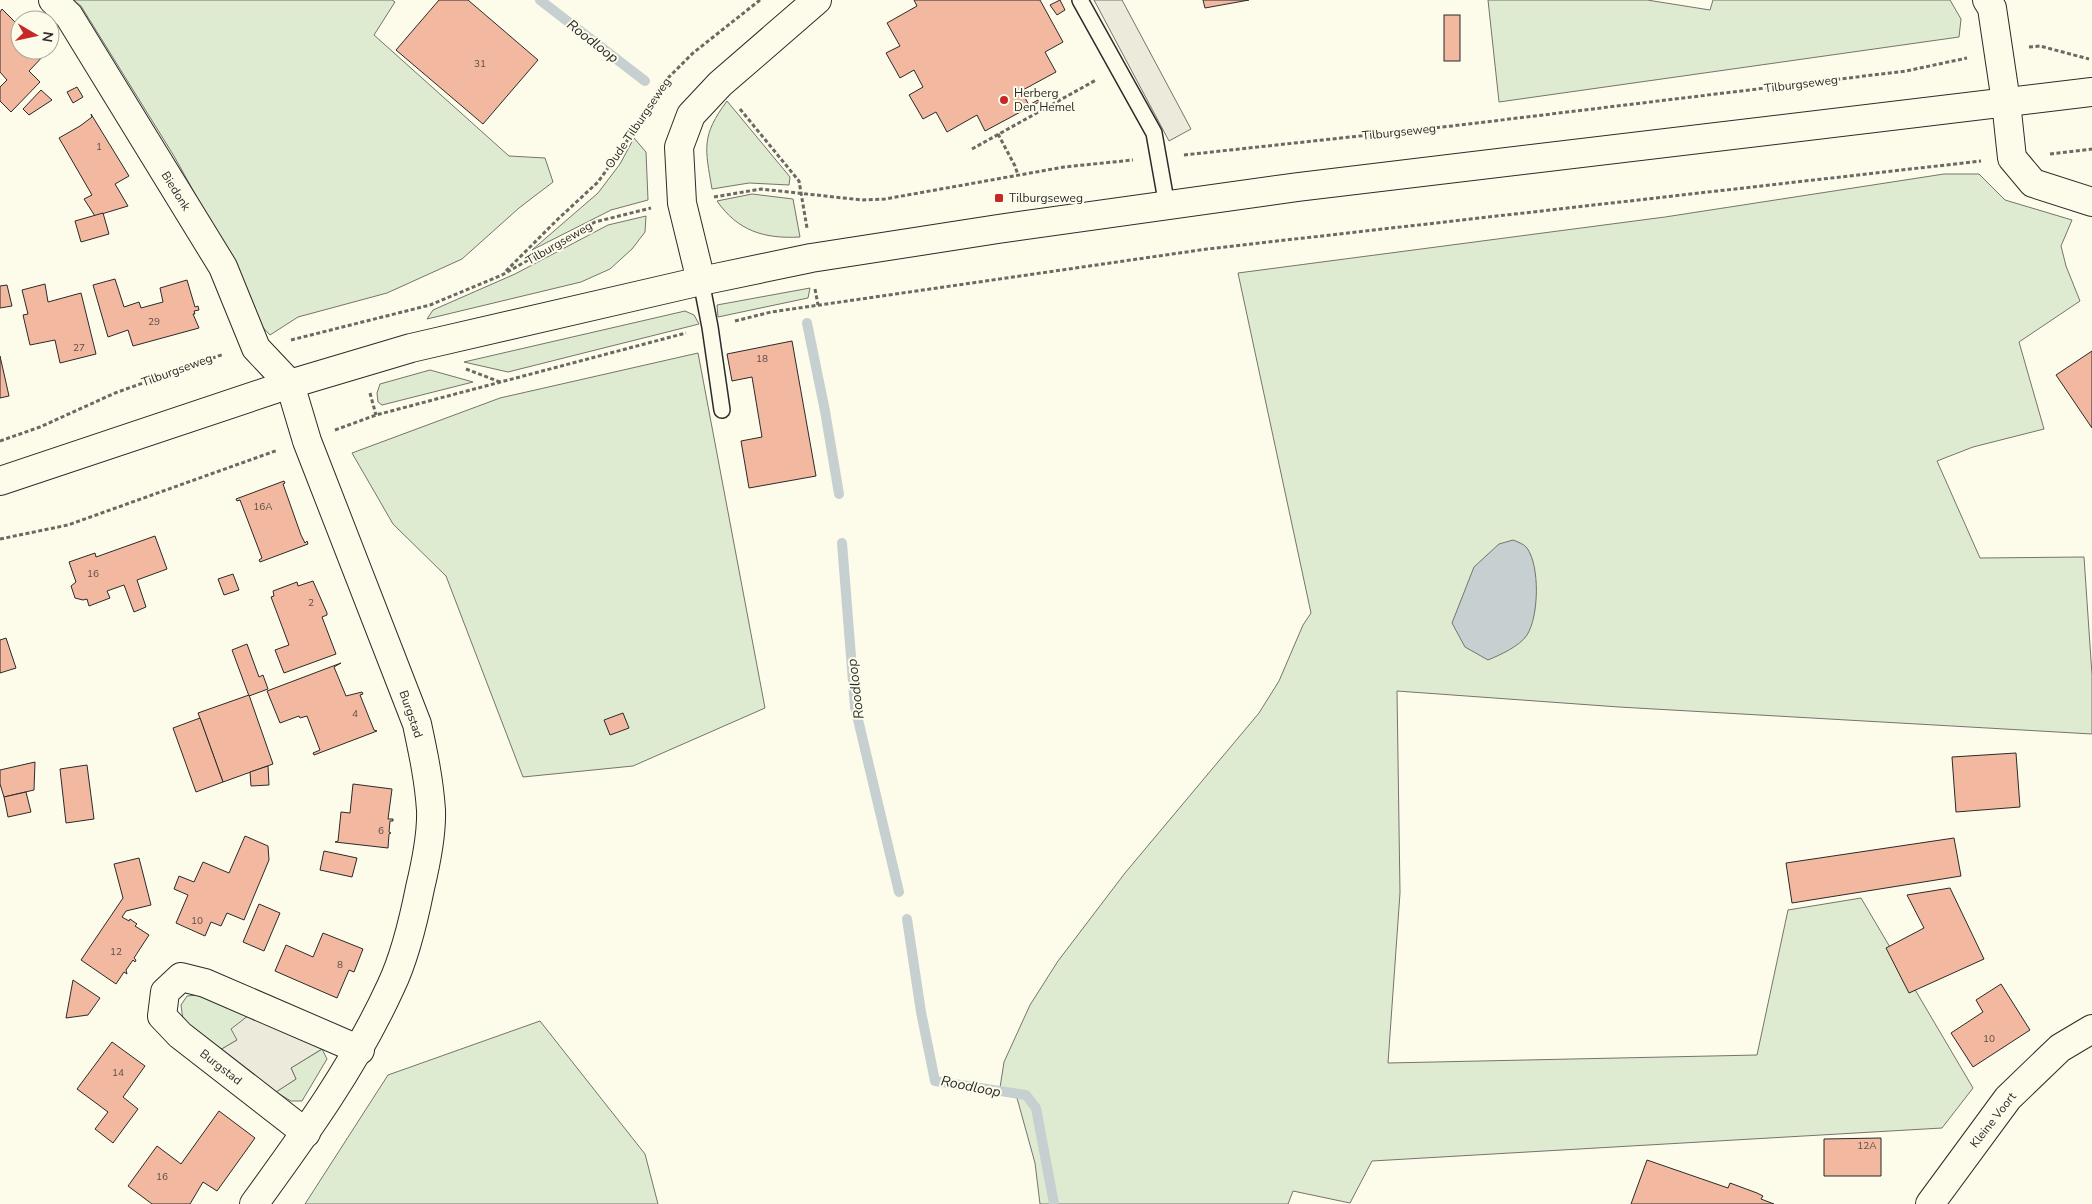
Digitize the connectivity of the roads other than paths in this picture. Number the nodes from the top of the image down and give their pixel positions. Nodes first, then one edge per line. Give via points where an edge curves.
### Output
1 (53, 0) edge
2 (817, 0) edge
3 (1080, 0) edge
4 (1987, 0) edge
5 (2092, 92) edge
6 (2006, 102) junction
7 (2092, 202) edge
8 (1168, 206) junction
9 (701, 281) junction
10 (290, 384) junction
11 (722, 410) dead end
12 (0, 481) edge
13 (2092, 1029) edge
14 (360, 1050) junction
15 (306, 1133) junction
16 (254, 1204) edge
17 (1930, 1204) edge

1 - 10 street, Biedonk via 69,16 223,267 256,348
2 - 9 street via 720,84 691,115 680,147 682,203
3 - 8 lane via 1154,133
4 - 6 street via 1992,8
5 - 6 street
6 - 7 street via 2012,158 2034,183
6 - 8 street via 1308,186
8 - 9 street via 811,258
9 - 10 street via 411,348
9 - 11 lane
10 - 12 street
10 - 14 street, Burgstad via 307,441 417,724 427,769 431,812 416,910 392,984
13 - 17 street, Kleine Voort via 2060,1048 2008,1098
14 - 15 street, Burgstad
14 - 15 street, Burgstad via 205,983 181,977 165,992 162,1016 174,1029
15 - 16 street, Burgstad

